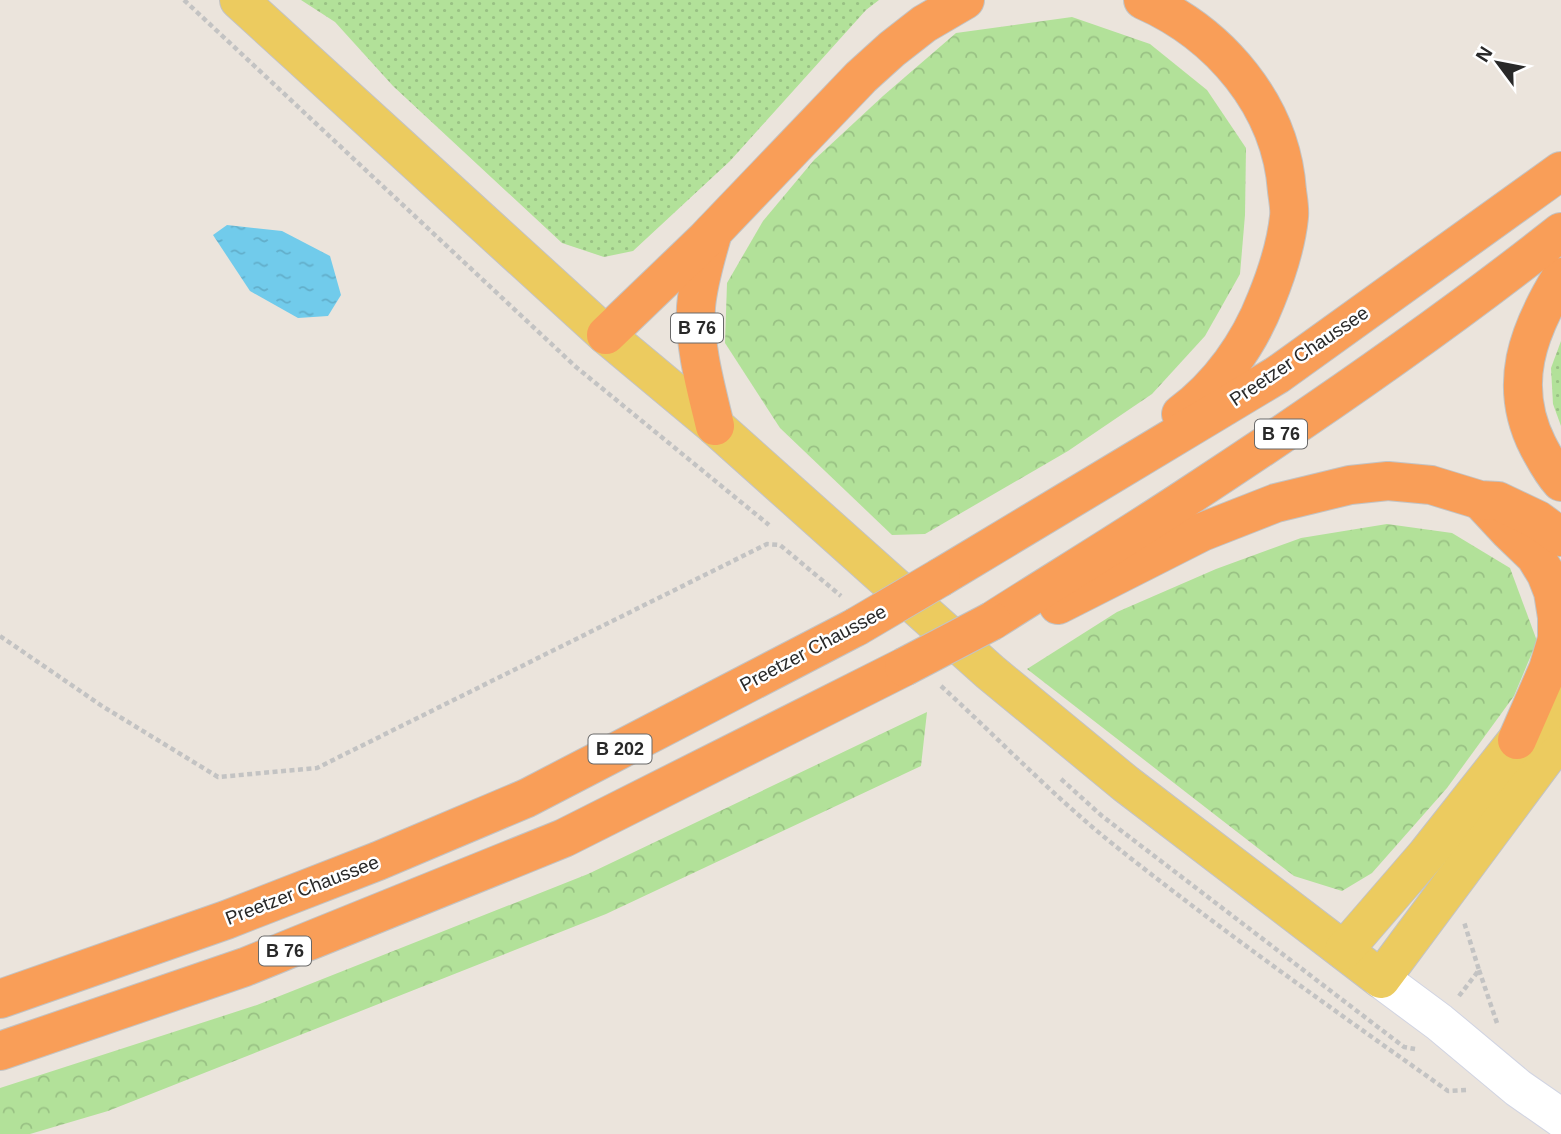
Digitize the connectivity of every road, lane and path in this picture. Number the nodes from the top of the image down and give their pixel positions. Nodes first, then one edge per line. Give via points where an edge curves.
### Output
1 (184, 0) edge
2 (239, 0) edge
3 (965, 0) edge
4 (1143, 0) edge
5 (1561, 171) edge
6 (714, 230) junction
7 (1561, 232) edge
8 (1561, 277) edge
9 (607, 335) junction
10 (715, 426) junction
11 (1561, 482) edge
12 (1480, 500) junction
13 (1057, 508) junction
14 (778, 532) dead end
15 (1561, 537) edge
16 (831, 575) dead end
17 (825, 582) junction
18 (851, 613) junction
19 (992, 621) junction
20 (0, 636) edge
21 (940, 685) dead end
22 (1561, 694) edge
23 (1561, 737) edge
24 (1517, 740) junction
25 (1460, 910) dead end
26 (1344, 950) junction
27 (1381, 979) junction
28 (0, 999) edge
29 (1440, 1022) junction
30 (0, 1051) edge
31 (1518, 1088) junction
32 (1561, 1118) edge

1 - 14 path via 576,367
2 - 9 main road
3 - 6 highway, B 76 via 924,24 871,67
4 - 13 highway, B 76 via 1210,41 1233,63 1259,100 1286,169 1289,216 1279,266 1260,317 1236,357 1198,402
5 - 13 highway, Preetzer Chaussee / B 76 via 1277,375
6 - 9 highway, B 76
6 - 10 highway, B 76 via 696,307 697,341
7 - 19 highway, B 76 via 1392,359 1189,497
8 - 11 highway via 1541,311 1522,372 1531,433
9 - 10 main road
10 - 26 main road via 990,672 1126,784
12 - 15 highway, B 76 via 1498,501 1519,510
12 - 19 highway, B 76 via 1431,485 1388,481 1276,503 1202,532 1036,616
12 - 24 highway, B 76 via 1535,556 1553,592 1557,617 1557,639 1548,668
13 - 18 highway, Preetzer Chaussee / B 76, bridge via 941,577
16 - 17 path
17 - 18 path
17 - 20 path via 779,545 767,544 317,768 218,777
18 - 28 highway, Preetzer Chaussee / B 202 via 527,798 226,920
19 - 30 highway, B 76, bridge via 564,838 245,967
21 - 31 path via 1113,844 1448,1091
22 - 24 main road
23 - 27 main road
24 - 26 main road
25 - 29 path via 1479,970
26 - 27 main road
27 - 29 street
29 - 31 street
31 - 32 street

